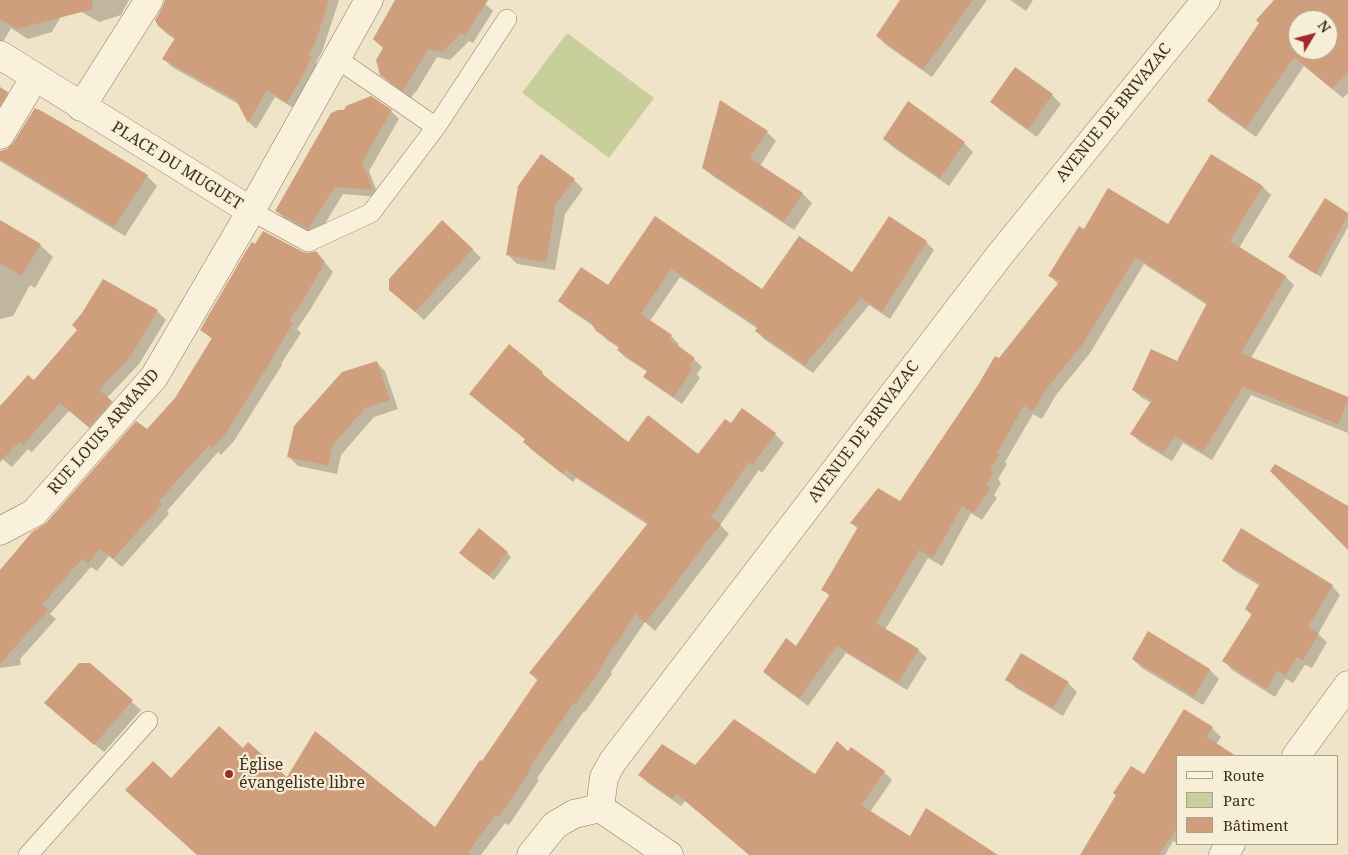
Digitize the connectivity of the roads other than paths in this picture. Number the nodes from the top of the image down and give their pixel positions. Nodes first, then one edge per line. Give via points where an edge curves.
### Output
1 (148, 0) edge
2 (369, 0) edge
3 (1206, 0) edge
4 (507, 19) dead end
5 (0, 56) edge
6 (336, 58) junction
7 (35, 77) junction
8 (81, 106) junction
9 (436, 127) junction
10 (0, 135) edge
11 (251, 211) junction
12 (0, 532) edge
13 (1348, 686) edge
14 (148, 720) dead end
15 (1297, 755) edge
16 (600, 808) junction
17 (28, 855) edge
18 (532, 855) edge
19 (668, 855) edge

1 - 8 street
2 - 6 street, PLACE DU MUGUET
3 - 16 street, AVENUE DE BRIVAZAC via 999,256 613,761 604,777
4 - 9 lane
5 - 7 street, PLACE DU MUGUET
6 - 9 lane
6 - 11 street, PLACE DU MUGUET
7 - 8 street, PLACE DU MUGUET
7 - 10 street
8 - 11 street, PLACE DU MUGUET
9 - 11 lane via 371,214 308,242
11 - 12 street, RUE LOUIS ARMAND via 154,377 34,513
13 - 15 street
14 - 17 lane
16 - 18 street via 574,814 555,825
16 - 19 street

